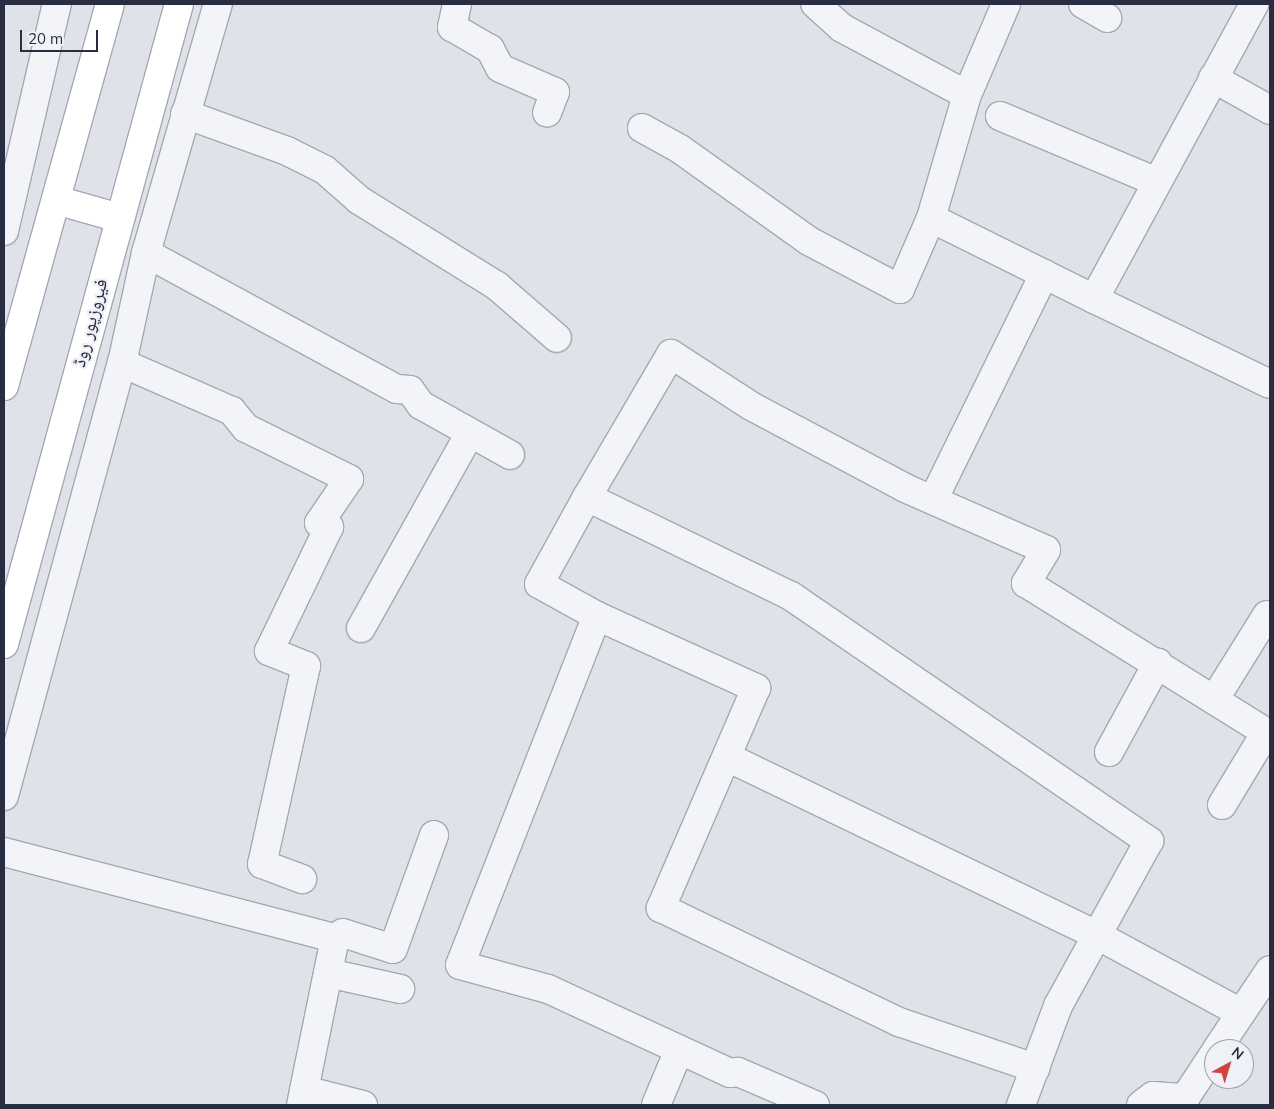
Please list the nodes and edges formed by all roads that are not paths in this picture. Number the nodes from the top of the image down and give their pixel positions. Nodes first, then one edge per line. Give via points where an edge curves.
1 (57, 4) edge
2 (110, 4) edge
3 (179, 4) edge
4 (218, 4) edge
5 (457, 4) edge
6 (815, 4) edge
7 (1006, 4) edge
8 (1083, 4) edge
9 (1254, 4) edge
10 (1107, 18) dead end
11 (1213, 78) junction
12 (967, 95) junction
13 (1270, 110) edge
14 (547, 113) dead end
15 (185, 114) junction
16 (1000, 116) dead end
17 (642, 128) dead end
18 (1157, 182) junction
19 (56, 200) junction
20 (119, 218) junction
21 (931, 218) junction
22 (4, 229) edge
23 (146, 253) junction
24 (1044, 274) junction
25 (1094, 299) junction
26 (557, 338) dead end
27 (122, 363) junction
28 (1270, 384) edge
29 (4, 386) edge
30 (470, 433) junction
31 (510, 456) dead end
32 (587, 497) junction
33 (932, 500) junction
34 (1267, 615) dead end
35 (597, 616) junction
36 (361, 628) dead end
37 (4, 644) edge
38 (1158, 662) junction
39 (1214, 700) junction
40 (1268, 733) edge
41 (1109, 752) dead end
42 (729, 758) junction
43 (4, 796) edge
44 (1222, 805) dead end
45 (434, 835) dead end
46 (4, 852) edge
47 (302, 879) dead end
48 (1097, 936) junction
49 (335, 938) junction
50 (1270, 970) edge
51 (328, 973) junction
52 (400, 989) dead end
53 (1241, 1013) junction
54 (1224, 1039) edge
55 (679, 1050) junction
56 (1035, 1068) junction
57 (1204, 1069) edge
58 (302, 1098) edge
59 (363, 1105) edge
60 (656, 1105) edge
61 (815, 1105) edge
62 (1021, 1105) edge
63 (1141, 1105) edge

1 - 22 street
2 - 19 highway
3 - 20 highway, فیروزپور روڈ
4 - 15 street
5 - 14 street via 452,27 490,49 500,68 555,92
6 - 12 street via 842,28
7 - 12 street
8 - 10 street
9 - 11 street
11 - 13 street
11 - 18 street
12 - 21 street
15 - 23 street
15 - 26 street via 287,151 325,170 359,200 497,286
16 - 18 street
17 - 21 street via 680,149 809,241 900,289
18 - 25 street
19 - 20 highway
19 - 29 highway
20 - 37 highway, فیروزپور روڈ
21 - 24 street
23 - 27 street
23 - 30 street via 397,389 410,390 421,405
24 - 25 street
24 - 33 street
25 - 28 street
27 - 43 street
27 - 47 street via 232,411 246,428 349,479 319,523 329,527 269,651 306,666 262,864
30 - 31 street
30 - 36 street
32 - 33 street via 671,354 751,406
32 - 35 street via 540,584
32 - 48 street via 791,596 1149,841
33 - 38 street via 1046,550 1026,583
34 - 39 street
35 - 42 street via 633,629 756,688
35 - 55 street via 460,965 548,989
38 - 39 street
38 - 41 street
39 - 40 street
40 - 44 street
42 - 48 street
42 - 56 street via 661,908 899,1022
45 - 49 street via 393,949 343,933
46 - 49 street
48 - 53 street
48 - 56 street via 1058,1006
49 - 51 street
50 - 53 street
51 - 52 street
51 - 58 street
53 - 54 street
55 - 60 street
55 - 61 street
56 - 62 street
57 - 63 street via 1185,1098 1153,1096
58 - 59 street

